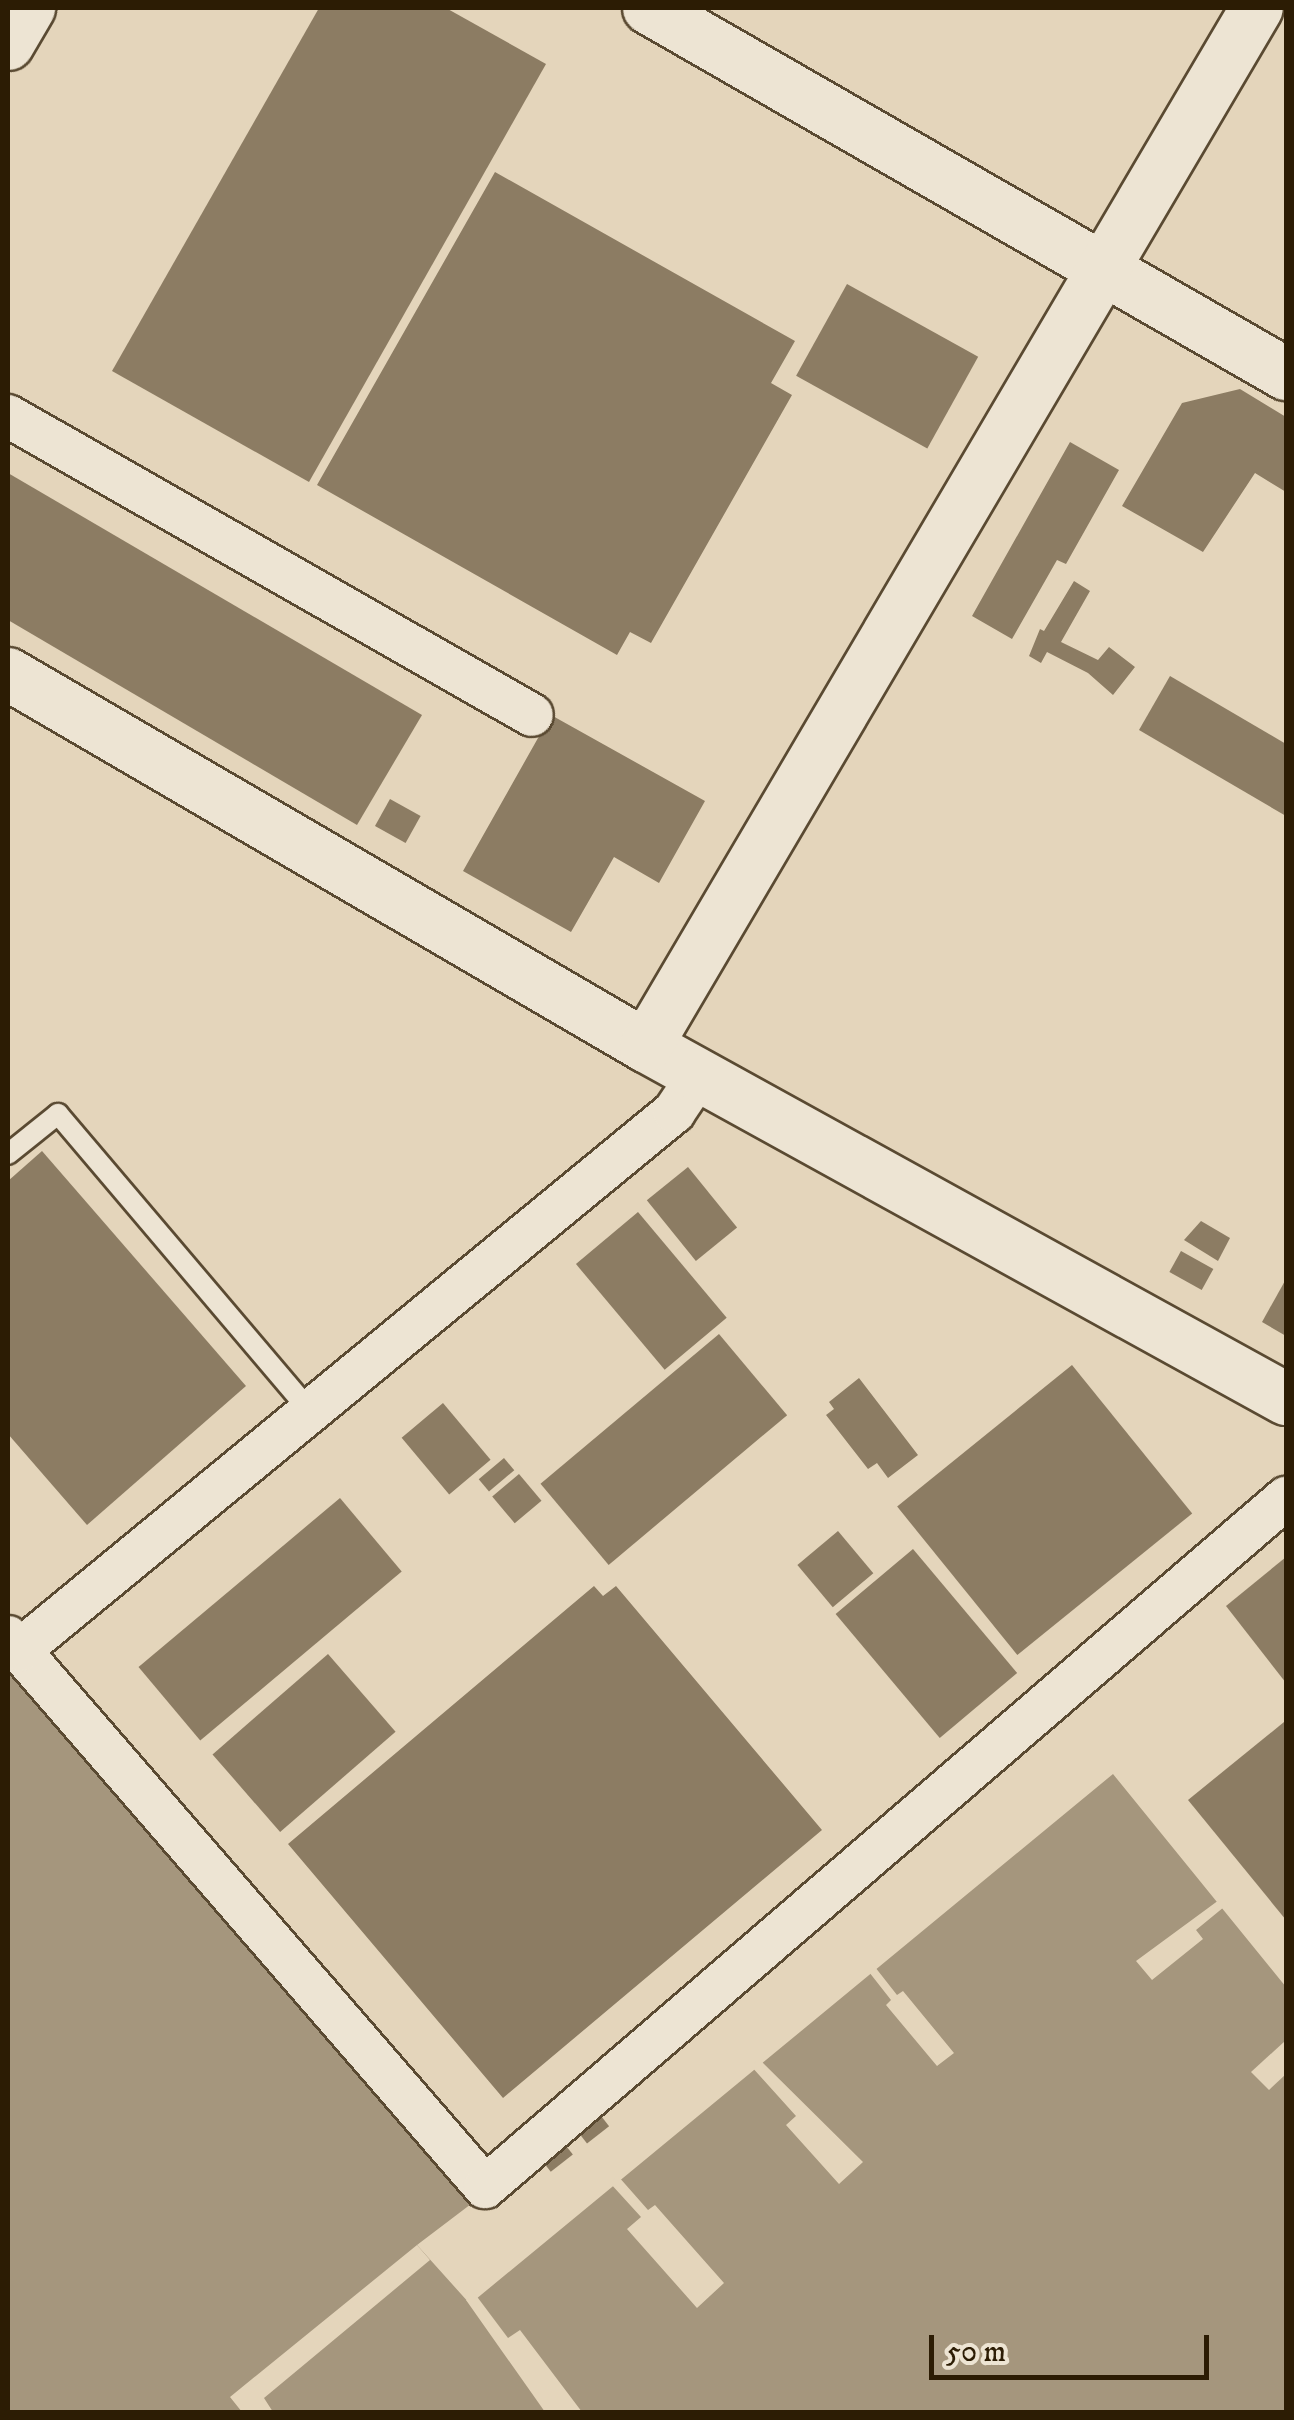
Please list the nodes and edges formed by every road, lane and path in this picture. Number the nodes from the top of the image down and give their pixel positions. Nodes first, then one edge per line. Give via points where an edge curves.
1 (29, 8) edge
2 (649, 8) edge
3 (1257, 8) edge
4 (8, 44) edge
5 (1104, 271) junction
6 (1286, 374) edge
7 (8, 416) edge
8 (8, 674) edge
9 (532, 715) dead end
10 (646, 1046) junction
11 (699, 1075) junction
12 (8, 1154) edge
13 (1286, 1399) edge
14 (312, 1413) junction
15 (1286, 1498) edge
16 (14, 1644) edge

1 - 4 street
2 - 5 street
3 - 5 street
5 - 6 street
5 - 10 street
7 - 9 street
8 - 10 street
10 - 11 street
11 - 13 street
11 - 14 street via 674,1112
12 - 14 lane via 58,1114
14 - 16 street
15 - 16 street via 485,2187

